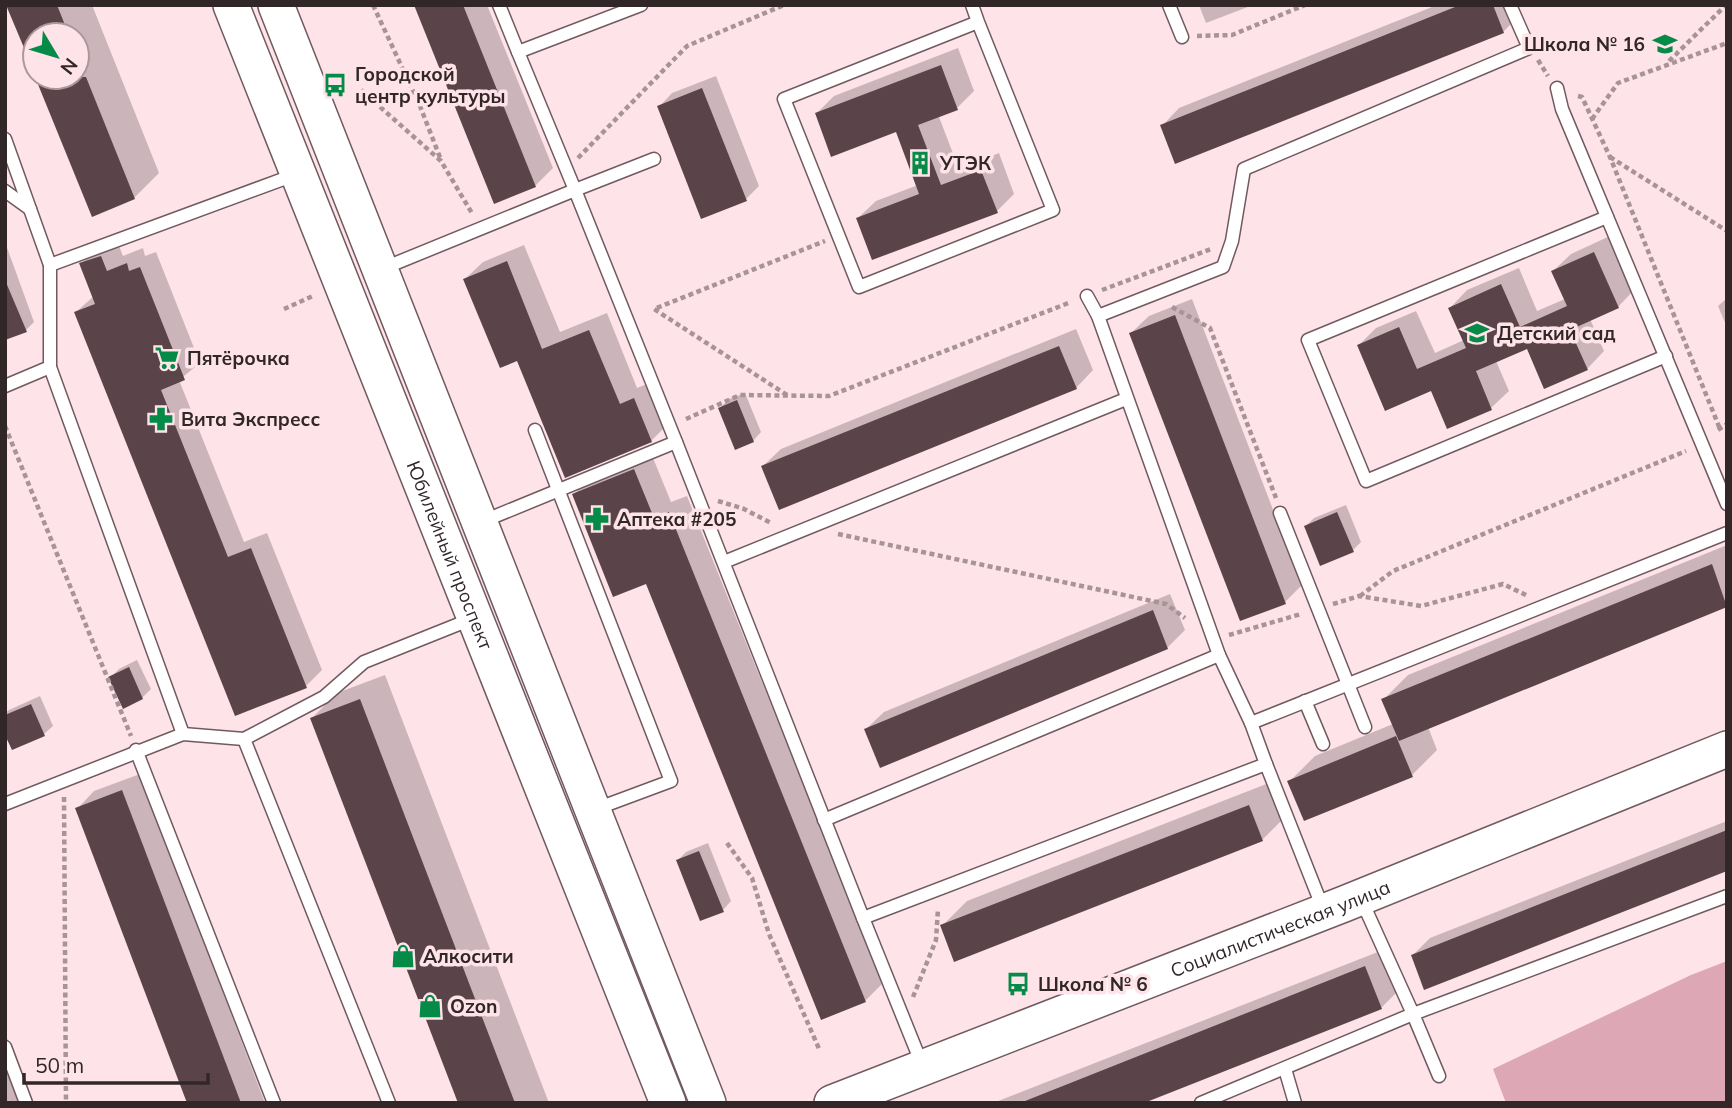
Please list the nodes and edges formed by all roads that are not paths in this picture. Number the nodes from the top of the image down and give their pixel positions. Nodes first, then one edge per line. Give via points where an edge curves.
1 (231, 5) edge
2 (276, 5) edge
3 (499, 5) edge
4 (641, 5) edge
5 (972, 5) edge
6 (1170, 5) edge
7 (1510, 5) edge
8 (978, 22) junction
9 (1182, 37) road end
10 (518, 52) junction
11 (1556, 88) dead end
12 (5, 139) edge
13 (654, 159) dead end
14 (298, 174) junction
15 (575, 190) junction
16 (5, 191) edge
17 (30, 209) junction
18 (1607, 217) junction
19 (50, 265) junction
20 (380, 270) junction
21 (1087, 296) road end
22 (1098, 316) junction
23 (1666, 356) junction
24 (50, 367) junction
25 (5, 386) edge
26 (1126, 399) junction
27 (535, 430) dead end
28 (676, 442) junction
29 (559, 492) junction
30 (1727, 504) edge
31 (1280, 513) road end
32 (1727, 533) edge
33 (472, 547) junction
34 (724, 562) junction
35 (474, 617) junction
36 (1219, 655) junction
37 (1348, 684) junction
38 (1305, 701) junction
39 (1251, 723) junction
40 (1365, 727) dead end
41 (183, 734) junction
42 (244, 738) junction
43 (1323, 744) dead end
44 (136, 750) junction
45 (1727, 750) edge
46 (1266, 764) junction
47 (5, 804) edge
48 (593, 810) junction
49 (824, 820) junction
50 (1727, 896) edge
51 (1360, 897) junction
52 (1324, 911) junction
53 (863, 918) junction
54 (1413, 1014) junction
55 (5, 1047) edge
56 (924, 1068) junction
57 (1285, 1069) junction
58 (1439, 1076) dead end
59 (877, 1095) edge
60 (26, 1103) edge
61 (274, 1103) edge
62 (389, 1103) edge
63 (668, 1103) edge
64 (708, 1103) edge
65 (832, 1103) edge
66 (1201, 1103) edge
67 (1295, 1103) edge

1 - 14 main road, Юбилейный проспект
2 - 20 main road, Юбилейный проспект
3 - 10 lane
4 - 10 lane
5 - 8 lane
6 - 9 lane
7 - 22 lane via 1529,48 1244,169 1223,267
8 - 8 lane via 1053,210 859,287 784,99
10 - 15 lane
11 - 18 lane
12 - 17 lane
13 - 15 lane
14 - 19 lane
14 - 33 main road, Юбилейный проспект
15 - 20 lane
15 - 28 lane
16 - 17 lane
17 - 19 lane
18 - 23 lane
18 - 23 lane via 1308,340 1366,481
19 - 24 lane
20 - 33 main road, Юбилейный проспект
21 - 22 lane
22 - 26 lane
23 - 30 lane
24 - 25 lane
24 - 41 lane
26 - 34 lane
26 - 36 lane
27 - 29 lane
28 - 29 lane
28 - 34 lane
29 - 33 lane
29 - 48 lane via 671,781
31 - 37 lane
32 - 37 lane
33 - 35 main road, Юбилейный проспект
33 - 48 main road, Юбилейный проспект
34 - 49 lane
35 - 42 lane via 364,662 324,697
35 - 63 main road, Юбилейный проспект
36 - 39 lane
36 - 49 lane
37 - 38 lane
37 - 40 lane
38 - 39 lane
38 - 43 lane
39 - 46 lane
41 - 42 lane
41 - 44 lane
42 - 62 lane
44 - 47 lane
44 - 61 lane
45 - 51 main road, Социалистическая улица
46 - 52 lane
46 - 53 lane
48 - 64 main road, Юбилейный проспект
49 - 53 lane
50 - 54 lane
51 - 52 main road, Социалистическая улица
51 - 54 lane
52 - 56 main road, Социалистическая улица
53 - 56 lane
54 - 57 lane
54 - 58 lane
55 - 60 lane
56 - 59 main road, Социалистическая улица
57 - 66 lane
57 - 67 lane
59 - 65 main road, Социалистическая улица

